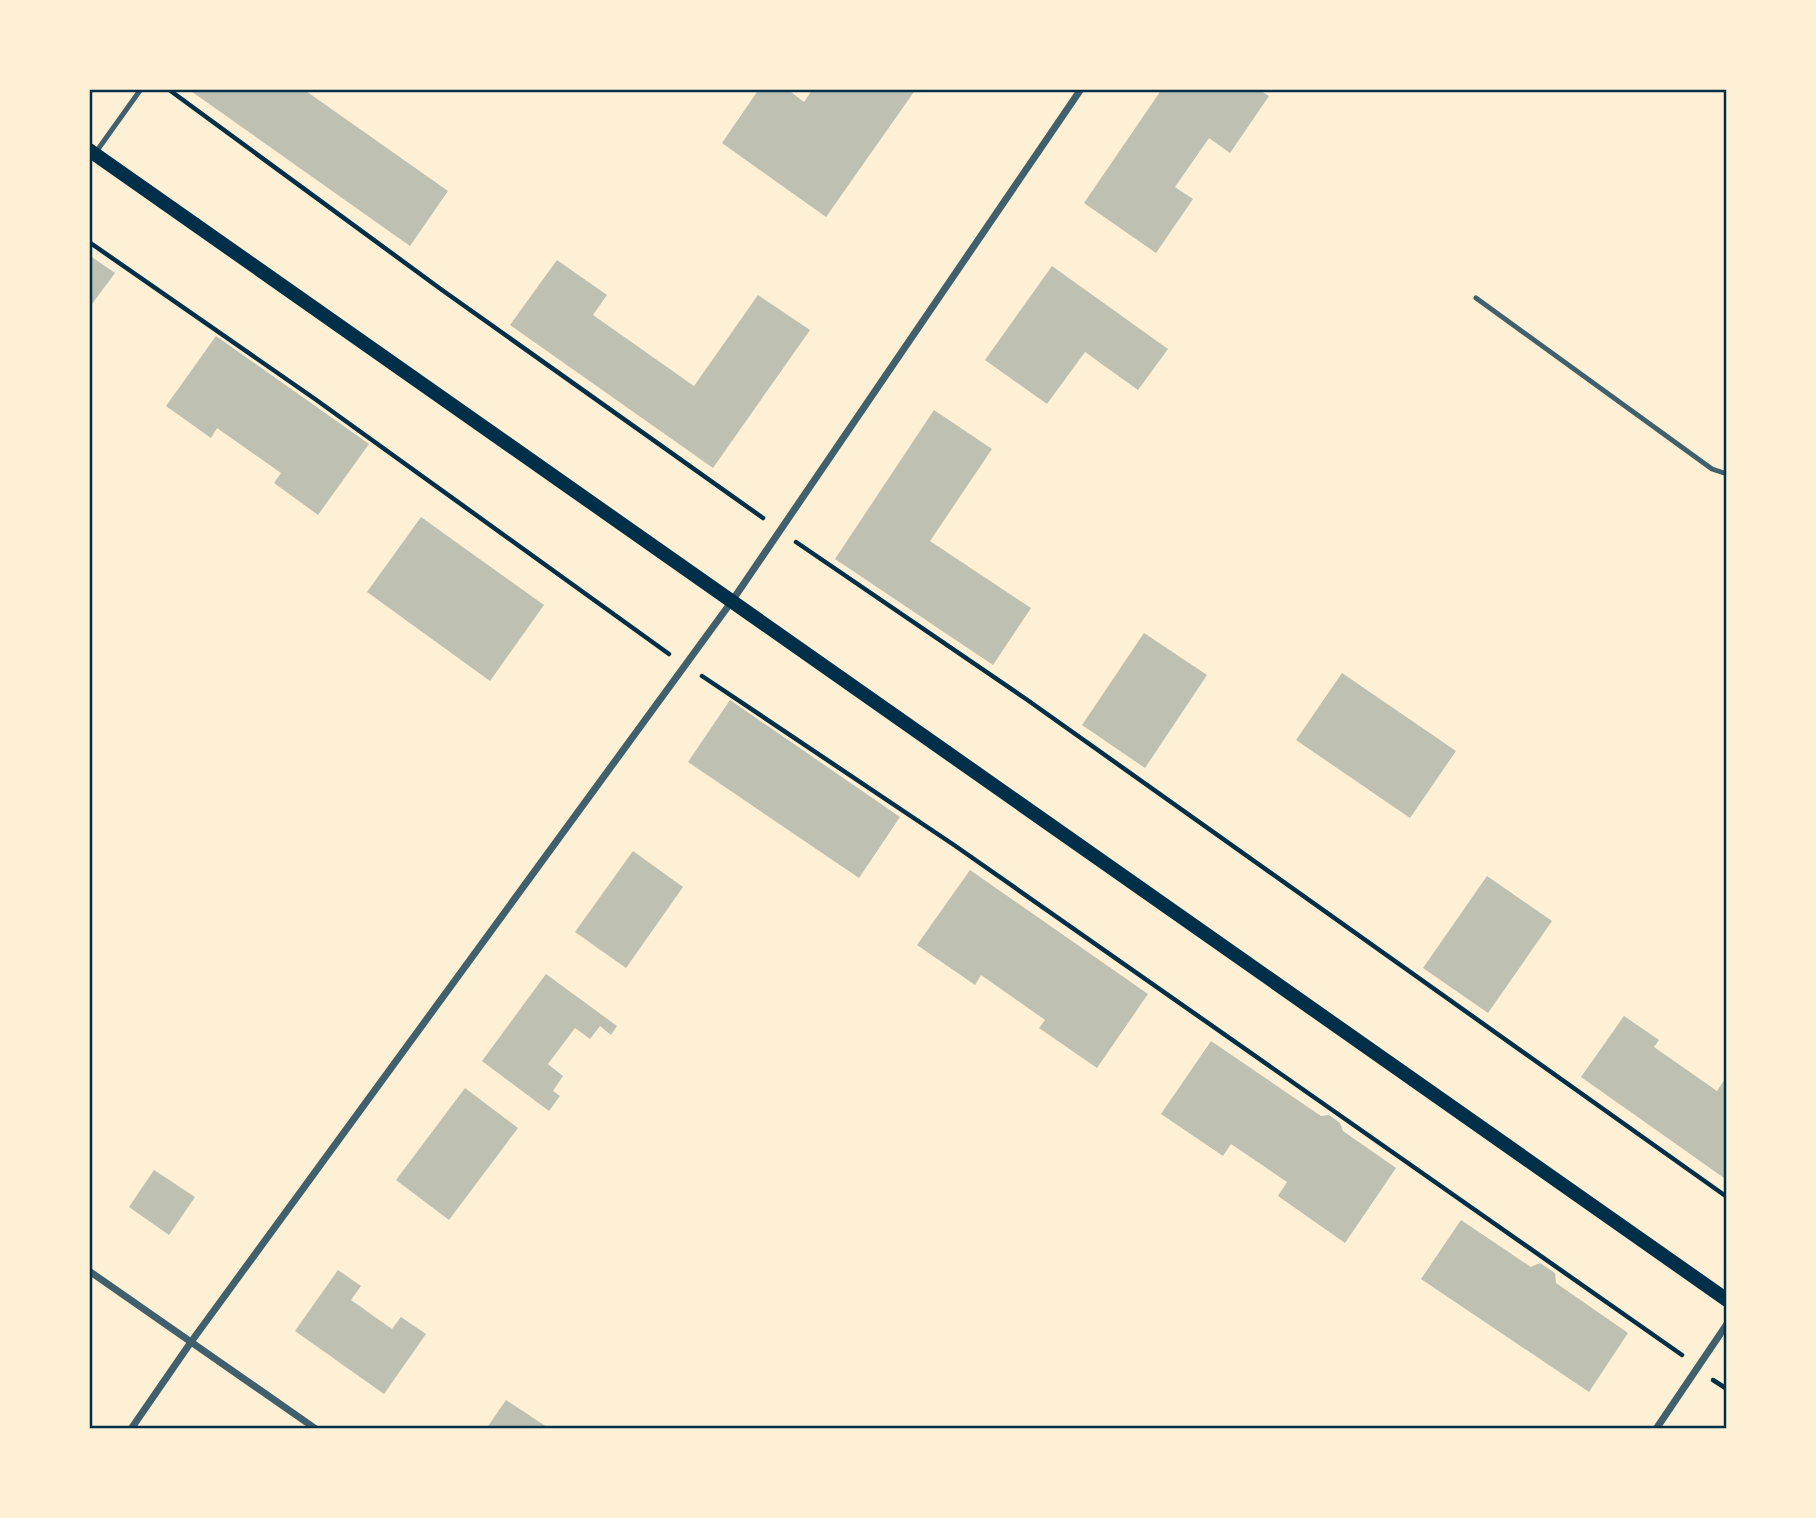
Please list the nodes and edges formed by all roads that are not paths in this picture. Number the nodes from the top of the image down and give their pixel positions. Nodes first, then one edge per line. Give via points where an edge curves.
1 (141, 89) edge
2 (1081, 89) edge
3 (92, 152) edge
4 (1475, 298) dead end
5 (1727, 474) edge
6 (732, 601) junction
7 (89, 1271) edge
8 (1727, 1300) edge
9 (1727, 1324) edge
10 (191, 1342) junction
11 (131, 1429) edge
12 (316, 1429) edge
13 (1656, 1429) edge

1 - 3 lane
2 - 6 street
3 - 6 main road
4 - 5 lane via 1712,469
6 - 8 main road
6 - 10 street
7 - 10 street
9 - 13 street
10 - 11 street
10 - 12 street

